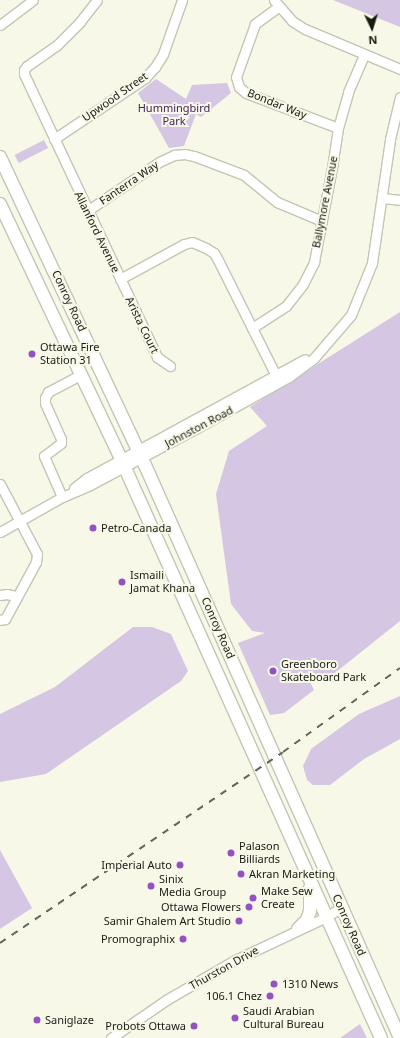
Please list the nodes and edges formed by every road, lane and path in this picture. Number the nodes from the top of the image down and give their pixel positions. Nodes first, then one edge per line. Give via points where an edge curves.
1 (33, 0) edge
2 (97, 0) edge
3 (182, 0) edge
4 (276, 3) edge
5 (0, 25) edge
6 (364, 55) junction
7 (400, 70) edge
8 (400, 98) edge
9 (338, 128) junction
10 (54, 140) junction
11 (0, 157) edge
12 (382, 198) junction
13 (400, 200) edge
14 (0, 204) edge
15 (87, 211) junction
16 (322, 221) junction
17 (120, 279) junction
18 (252, 328) junction
19 (85, 336) junction
20 (68, 344) junction
21 (170, 366) dead end
22 (82, 374) junction
23 (278, 379) junction
24 (140, 454) junction
25 (123, 463) junction
26 (0, 484) edge
27 (62, 497) junction
28 (18, 522) junction
29 (0, 532) edge
30 (0, 595) edge
31 (16, 596) junction
32 (0, 620) edge
33 (309, 877) junction
34 (342, 907) junction
35 (326, 917) junction
36 (298, 929) junction
37 (111, 1038) edge
38 (381, 1038) edge
39 (400, 1038) edge

1 - 5 street
2 - 10 street, Allanford Avenue via 65,37 24,70 26,80
3 - 10 street, Upwood Street via 156,67 145,78
4 - 6 street via 292,21 305,29
4 - 9 street, Bondar Way via 255,24 236,77 239,87 246,93
6 - 7 street
6 - 9 street, Ballymore Avenue via 348,92
8 - 12 street, Johnston Road via 390,139
9 - 16 street, Ballymore Avenue
10 - 15 street, Allanford Avenue
11 - 19 main road, Conroy Road
12 - 13 street
12 - 23 street, Johnston Road via 372,263 350,315 328,344
14 - 20 main road, Conroy Road
15 - 16 street, Fanterra Way via 159,162 174,155 185,154 244,175 277,202
15 - 17 street, Allanford Avenue
16 - 18 street, Ballymore Avenue via 314,262 303,284 286,306
17 - 18 street, Allanford Avenue via 184,244 199,243 214,253
17 - 21 street, Arista Court via 157,357
18 - 23 street, Allanford Avenue
19 - 20 main road
19 - 24 main road, Conroy Road
20 - 22 main road, Conroy Road
22 - 25 main road, Conroy Road
22 - 27 street via 48,392 45,398 61,444 44,456
23 - 24 street, Johnston Road
24 - 25 street, Johnston Road
24 - 34 main road, Conroy Road
25 - 27 street, Johnston Road via 87,478
25 - 33 main road, Conroy Road
26 - 28 street
27 - 28 street, Johnston Road
28 - 29 street, Johnston Road
28 - 31 street via 37,554 36,562
30 - 31 street
31 - 32 street via 5,619
33 - 35 main road, Conroy Road
33 - 36 main road via 311,907 306,920
34 - 35 street, Thurston Drive
34 - 39 main road, Conroy Road
35 - 36 street, Thurston Drive
35 - 38 main road, Conroy Road
36 - 37 street, Thurston Drive via 235,960 166,1000

